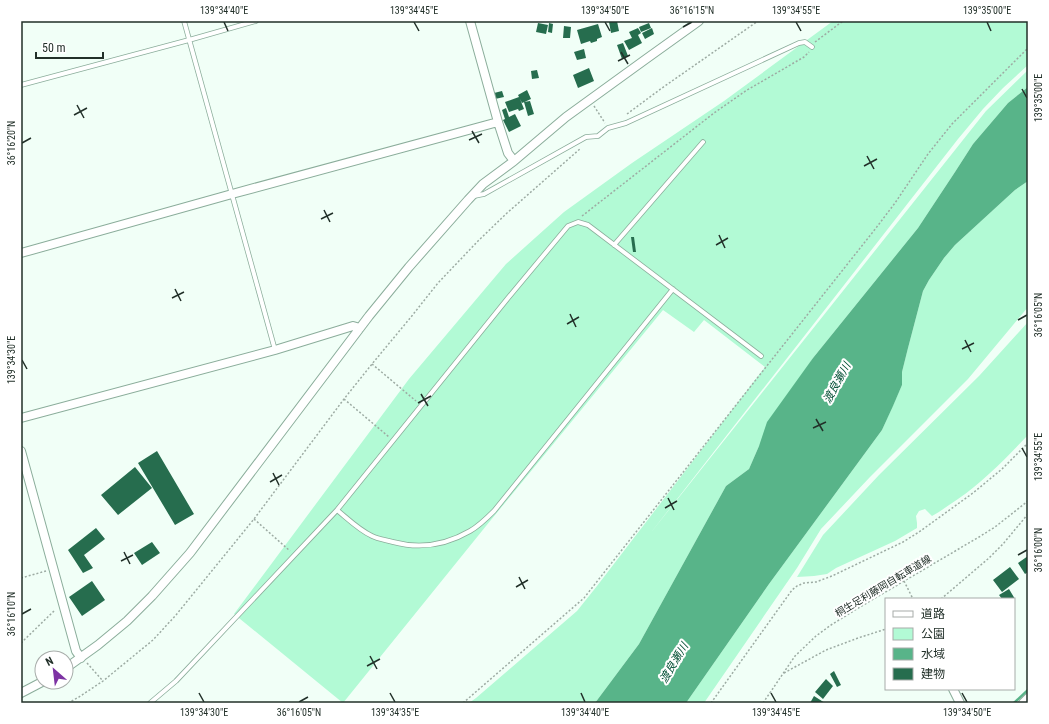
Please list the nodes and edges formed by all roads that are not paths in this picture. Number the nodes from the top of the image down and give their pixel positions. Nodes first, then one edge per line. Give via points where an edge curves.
1 (184, 21) edge
2 (256, 21) edge
3 (470, 21) edge
4 (699, 21) edge
5 (189, 40) junction
6 (812, 47) road end
7 (21, 85) edge
8 (498, 122) junction
9 (703, 142) dead end
10 (514, 161) junction
11 (232, 194) junction
12 (471, 196) junction
13 (614, 245) junction
14 (21, 254) edge
15 (673, 289) junction
16 (360, 328) junction
17 (275, 350) junction
18 (761, 356) dead end
19 (21, 418) edge
20 (21, 451) edge
21 (337, 510) junction
22 (81, 658) junction
23 (74, 663) edge
24 (34, 686) edge
25 (954, 690) edge
26 (21, 693) edge
27 (1028, 698) edge
28 (150, 703) edge
29 (960, 703) edge
30 (1023, 703) edge

1 - 5 lane
2 - 5 lane
3 - 8 street
4 - 10 street via 566,117
5 - 7 lane
5 - 11 lane
6 - 12 lane via 805,42 799,43 626,124 608,128 598,136 586,137 484,194
8 - 10 street via 508,153
8 - 11 street
9 - 13 lane
10 - 12 street
11 - 14 street
11 - 17 lane
12 - 16 street
13 - 15 lane
13 - 21 lane via 588,225 578,222 565,229
15 - 18 lane
15 - 21 lane via 494,511 471,531 436,544 405,545 372,536
16 - 17 street via 353,326
16 - 22 street via 190,553 127,621
17 - 19 street
20 - 22 street via 76,651
21 - 28 lane via 176,682
22 - 23 street
24 - 26 street
25 - 29 street
27 - 30 street

